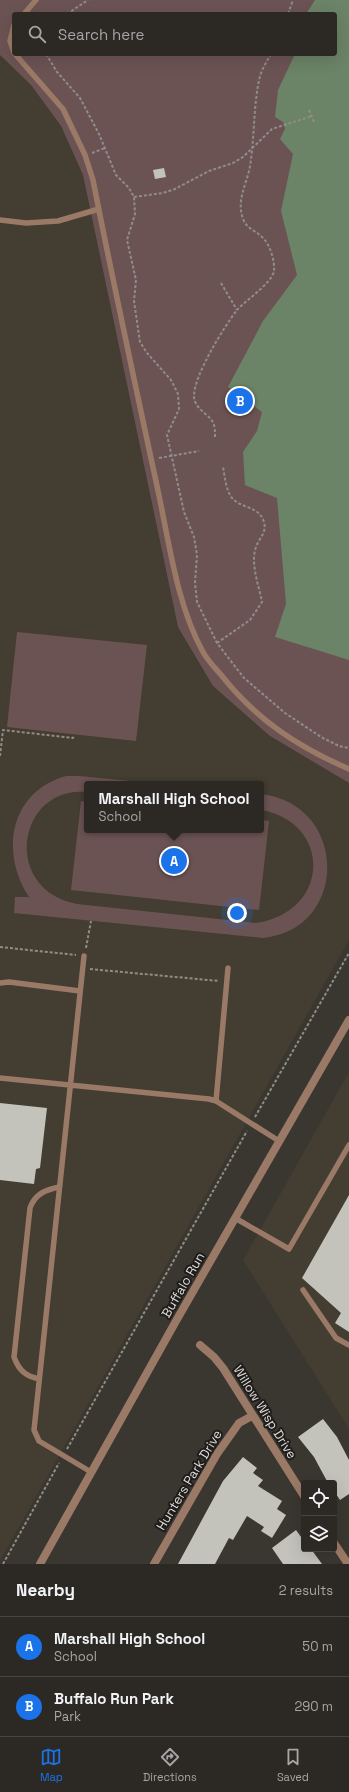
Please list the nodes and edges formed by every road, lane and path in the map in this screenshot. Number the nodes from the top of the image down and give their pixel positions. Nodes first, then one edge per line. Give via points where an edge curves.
1 (36, 0) edge
2 (88, 0) edge
3 (293, 0) edge
4 (26, 12) edge
5 (70, 12) edge
6 (289, 12) edge
7 (12, 33) edge
8 (12, 48) edge
9 (16, 56) edge
10 (47, 56) edge
11 (269, 56) edge
12 (309, 110) dead end
13 (312, 116) junction
14 (314, 122) dead end
15 (105, 148) junction
16 (250, 149) junction
17 (85, 155) junction
18 (134, 196) junction
19 (99, 209) junction
20 (0, 220) edge
21 (221, 283) dead end
22 (237, 310) junction
23 (215, 437) dead end
24 (199, 451) dead end
25 (171, 456) junction
26 (151, 460) junction
27 (223, 467) dead end
28 (217, 643) junction
29 (74, 735) dead end
30 (349, 748) edge
31 (0, 756) edge
32 (349, 769) edge
33 (91, 921) dead end
34 (0, 947) edge
35 (349, 953) edge
36 (84, 956) junction
37 (228, 968) dead end
38 (83, 969) junction
39 (227, 982) junction
40 (0, 983) edge
41 (80, 991) junction
42 (349, 1020) edge
43 (0, 1078) edge
44 (70, 1085) junction
45 (216, 1101) junction
46 (252, 1124) junction
47 (279, 1142) junction
48 (349, 1145) edge
49 (59, 1187) junction
50 (235, 1218) junction
51 (303, 1290) dead end
52 (200, 1345) dead end
53 (349, 1345) edge
54 (39, 1379) junction
55 (252, 1416) junction
56 (63, 1456) junction
57 (91, 1472) junction
58 (301, 1491) edge
59 (337, 1548) edge
60 (3, 1564) edge
61 (40, 1564) edge
62 (154, 1564) edge
63 (348, 1564) edge

1 - 4 lane
2 - 5 path
3 - 6 path
7 - 8 lane
9 - 17 lane via 63,109
10 - 15 path via 57,72 80,98
11 - 16 path via 261,75
12 - 13 path
13 - 14 path
13 - 16 path via 272,129
15 - 17 path
15 - 18 path via 116,176
16 - 18 path via 243,158 208,171 175,189
16 - 22 path via 250,166 240,208 246,226 263,237 268,246 274,271 269,280
17 - 19 lane
18 - 25 path via 135,214 127,240 136,280 134,301 140,342 171,380 178,394 179,409 167,435
19 - 20 lane via 58,221 26,223
19 - 26 lane
21 - 22 path
22 - 23 path via 223,330 195,390 194,398 199,408 214,424
24 - 25 path
25 - 26 path
25 - 28 path via 184,512 194,537 197,555 197,602
26 - 32 lane via 172,560 190,625 204,654 232,691 254,712 318,756
27 - 28 path via 233,499 260,514 265,532 255,548 254,560 262,602 250,620
28 - 30 path via 244,678 285,713 321,737
29 - 31 path via 74,738 3,730
33 - 36 path
34 - 36 path
35 - 46 path
36 - 38 lane
37 - 39 lane
38 - 39 path
38 - 41 lane
39 - 45 lane
40 - 41 lane
41 - 44 lane
42 - 47 street, Buffalo Run
43 - 44 lane
44 - 45 lane
44 - 49 lane
45 - 46 lane
46 - 47 lane
46 - 56 path
47 - 50 street, Buffalo Run
48 - 50 lane via 289,1249
49 - 54 lane
49 - 54 lane via 44,1190 32,1201 30,1208 14,1358 22,1372
50 - 57 street, Buffalo Run
51 - 53 lane via 336,1338
52 - 55 street, Willow Wisp Drive via 223,1368
54 - 56 lane via 35,1436
55 - 58 street, Willow Wisp Drive
55 - 62 street, Hunters Park Drive via 239,1423 217,1454
56 - 57 lane
56 - 60 path
57 - 61 street, Buffalo Run
59 - 63 street

